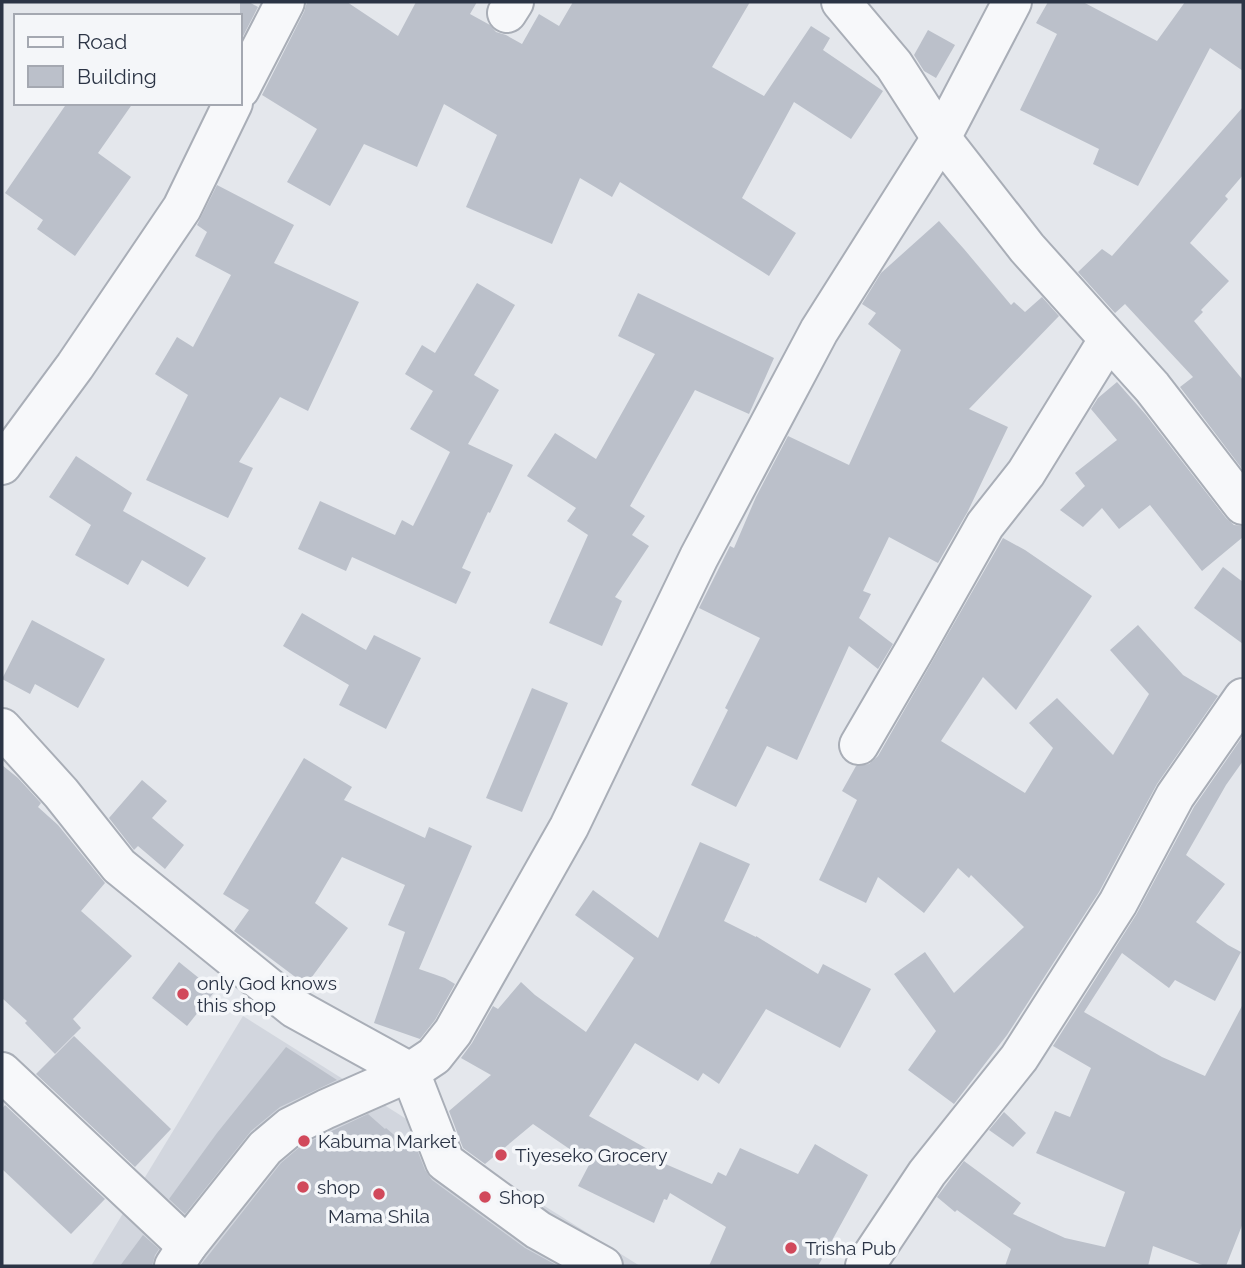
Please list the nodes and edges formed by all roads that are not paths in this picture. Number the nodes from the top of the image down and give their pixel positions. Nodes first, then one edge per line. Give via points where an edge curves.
1 (285, 2) edge
2 (841, 2) edge
3 (1013, 2) edge
4 (242, 85) edge
5 (232, 105) edge
6 (941, 138) junction
7 (1108, 340) junction
8 (2, 465) edge
9 (1243, 505) edge
10 (1243, 698) edge
11 (2, 728) edge
12 (859, 746) dead end
13 (2, 1072) edge
14 (410, 1072) junction
15 (180, 1256) edge
16 (603, 1266) edge
17 (865, 1266) edge

1 - 4 street
2 - 6 street via 894,65
3 - 6 street
5 - 8 street via 182,208
6 - 7 street via 1027,248
6 - 14 street via 819,331 699,557 569,827 460,1020 434,1056
7 - 9 street via 1152,387
7 - 12 street via 1026,473 985,525
10 - 17 street via 1175,796 1118,903 1019,1058 927,1173
11 - 14 street via 119,866 294,1008
13 - 15 street
14 - 15 street via 283,1132 265,1148
14 - 16 street via 444,1162 538,1230

